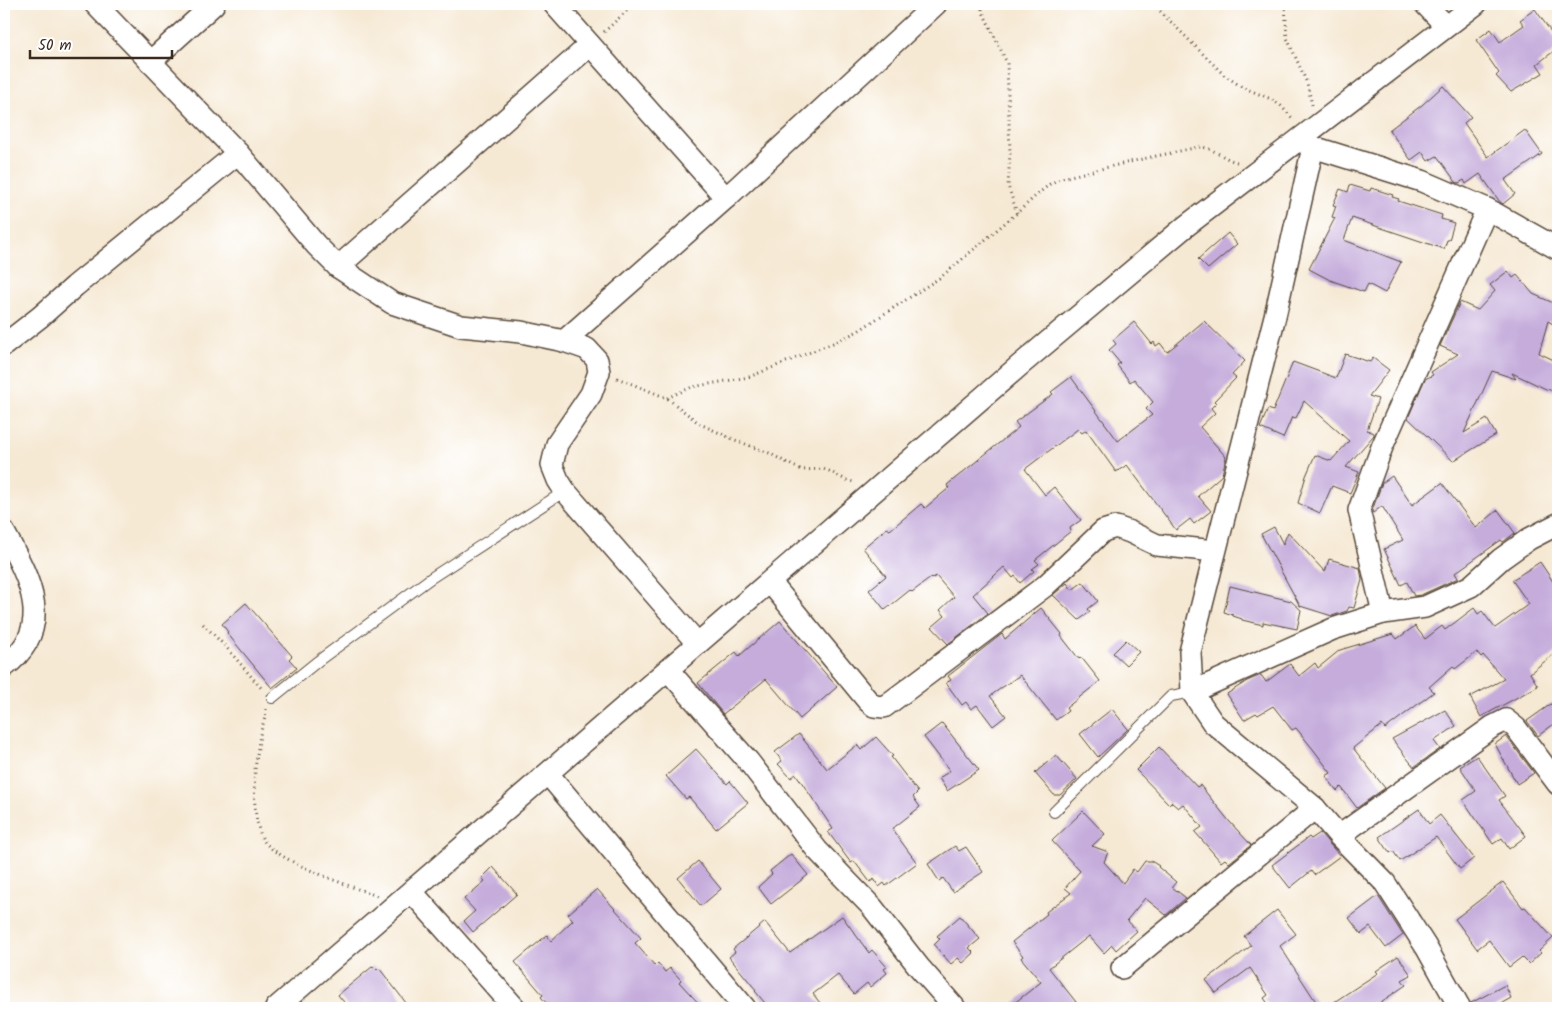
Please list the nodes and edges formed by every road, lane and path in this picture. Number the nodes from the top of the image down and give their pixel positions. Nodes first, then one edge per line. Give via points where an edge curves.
1 (95, 4) edge
2 (214, 4) edge
3 (554, 4) edge
4 (634, 4) edge
5 (936, 4) edge
6 (982, 4) edge
7 (1153, 4) edge
8 (1286, 4) edge
9 (1425, 4) edge
10 (1476, 4) edge
11 (1446, 26) junction
12 (590, 45) junction
13 (150, 62) junction
14 (1308, 137) junction
15 (238, 153) junction
16 (1262, 167) junction
17 (726, 198) junction
18 (1487, 209) junction
19 (1017, 213) junction
20 (1558, 248) edge
21 (338, 267) junction
22 (564, 342) junction
23 (4, 345) edge
24 (599, 372) junction
25 (667, 398) junction
26 (880, 487) junction
27 (565, 491) junction
28 (1558, 524) edge
29 (4, 532) edge
30 (1215, 551) junction
31 (770, 582) junction
32 (1383, 613) junction
33 (203, 624) dead end
34 (697, 643) junction
35 (4, 667) edge
36 (668, 670) junction
37 (1192, 692) junction
38 (272, 698) junction
39 (548, 774) junction
40 (1558, 784) edge
41 (1315, 808) junction
42 (1054, 812) dead end
43 (1339, 836) junction
44 (405, 898) junction
45 (1122, 968) dead end
46 (287, 1005) edge
47 (515, 1008) edge
48 (746, 1008) edge
49 (955, 1008) edge
50 (1460, 1008) edge

1 - 13 street
2 - 13 street
3 - 12 street
4 - 12 path
5 - 17 street
6 - 19 path via 1007,63 1008,186
7 - 14 path via 1224,75 1281,106
8 - 14 path via 1288,38 1306,84
9 - 11 street
10 - 11 street
11 - 14 street
12 - 17 street
12 - 21 street
13 - 15 street
14 - 16 street
14 - 18 street
14 - 30 street via 1275,316
15 - 21 street
15 - 23 street
16 - 19 path via 1233,161 1206,147 1190,149 1062,178
16 - 26 street via 1171,238
17 - 22 street
18 - 20 street
18 - 32 street via 1382,447 1359,510
19 - 25 path via 941,277 858,331 749,377 692,387
21 - 22 street via 392,303 452,324 521,332
22 - 24 street via 587,349 597,360
24 - 25 path
24 - 27 street via 591,394 557,444 552,465
25 - 26 path via 700,424 802,470 829,470 846,480
26 - 31 street
27 - 34 street
27 - 38 lane via 432,578
28 - 32 street via 1529,539 1471,586 1425,608
29 - 35 street via 34,598 34,617 31,634 23,649
30 - 31 street via 1157,545 1116,528 1103,532 1045,586 884,707 874,706 868,700
30 - 37 street via 1190,652
31 - 34 street
32 - 37 street via 1333,629
33 - 38 path
34 - 36 street
36 - 39 street
36 - 49 street
37 - 41 street via 1213,723
37 - 42 lane via 1171,696
38 - 44 path via 266,706 255,772 256,816 264,841 289,860 329,877
39 - 44 street
39 - 48 street
40 - 43 street via 1516,728 1506,720
41 - 43 street
41 - 45 street
43 - 50 street via 1385,883
44 - 46 street
44 - 47 street

